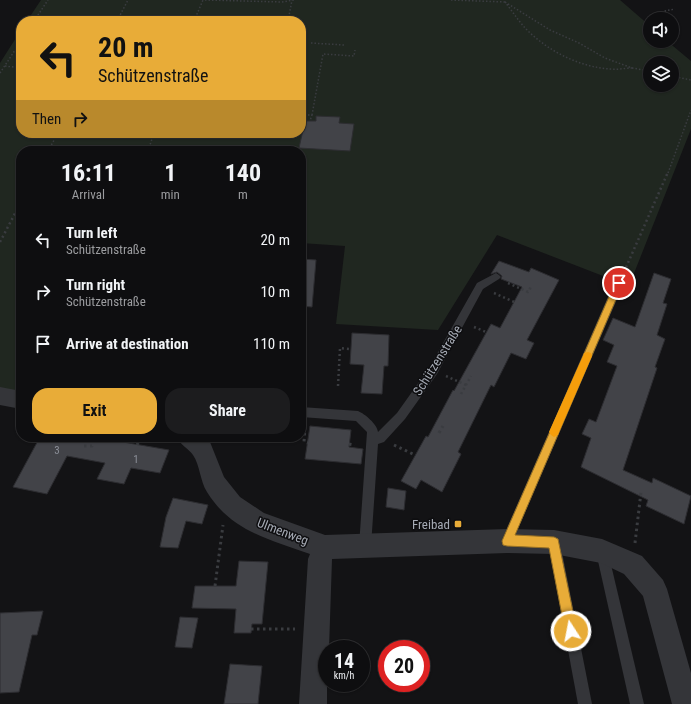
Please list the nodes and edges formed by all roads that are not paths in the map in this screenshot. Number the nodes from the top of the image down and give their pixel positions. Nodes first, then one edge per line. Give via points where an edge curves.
1 (496, 278) road end
2 (619, 283) road end
3 (0, 396) edge
4 (16, 399) edge
5 (306, 412) edge
6 (376, 440) junction
7 (194, 442) edge
8 (507, 541) junction
9 (554, 542) junction
10 (365, 546) junction
11 (325, 547) junction
12 (602, 550) junction
13 (314, 704) edge
14 (585, 704) edge
15 (637, 704) edge
16 (686, 704) edge

1 - 6 lane, Schützenstraße via 480,286 433,371 401,416
2 - 8 lane
3 - 4 street
5 - 6 lane via 358,416 373,430
6 - 10 lane
7 - 11 street, Ulmenweg via 202,449 215,484 232,505 257,522
8 - 9 street
8 - 10 street
9 - 12 street
9 - 14 lane
10 - 11 street
11 - 13 street via 320,559
12 - 15 lane
12 - 16 street via 633,565 654,589

